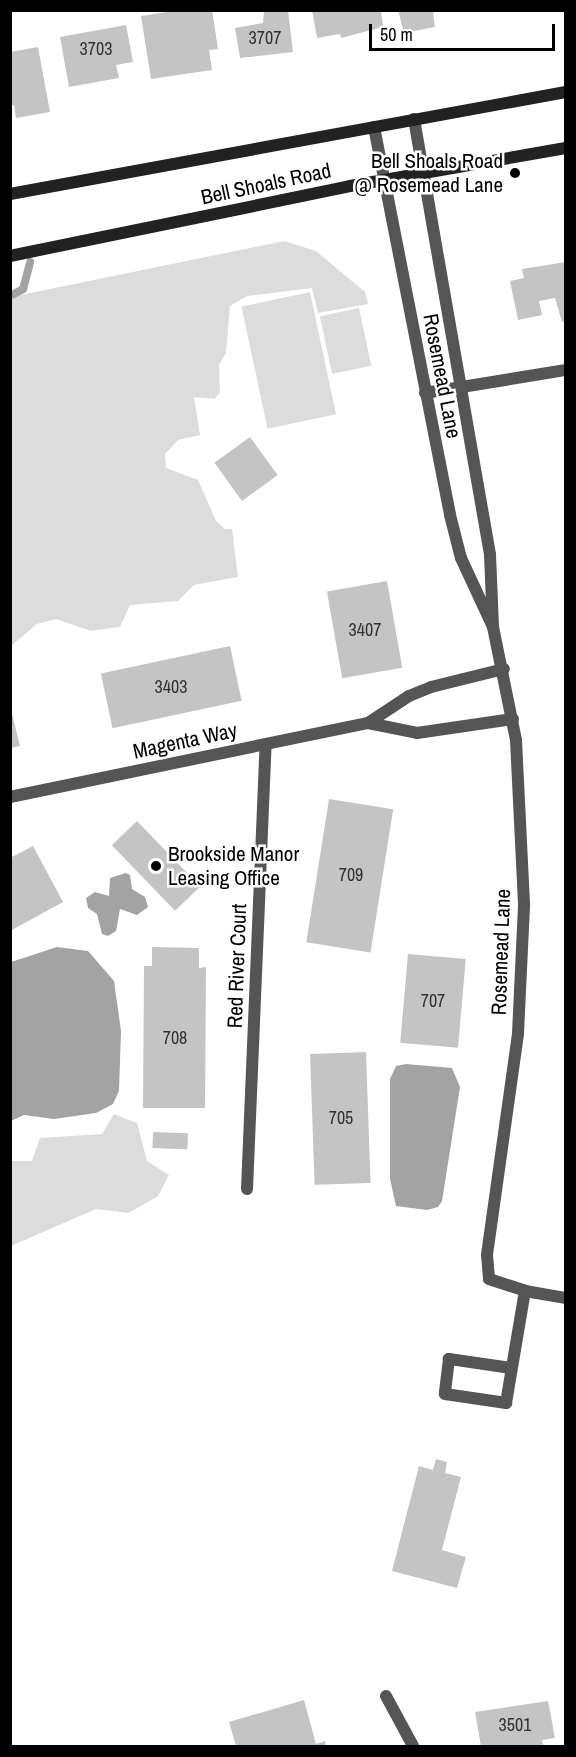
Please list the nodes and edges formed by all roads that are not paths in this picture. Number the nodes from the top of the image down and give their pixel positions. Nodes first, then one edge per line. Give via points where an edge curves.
1 (566, 92) edge
2 (414, 119) junction
3 (374, 127) junction
4 (566, 147) edge
5 (424, 173) junction
6 (386, 180) junction
7 (10, 194) edge
8 (10, 256) edge
9 (566, 370) edge
10 (462, 387) junction
11 (425, 393) junction
12 (493, 627) junction
13 (504, 669) junction
14 (513, 719) junction
15 (368, 723) junction
16 (266, 744) junction
17 (10, 797) edge
18 (247, 1189) dead end
19 (525, 1291) junction
20 (566, 1298) edge
21 (512, 1368) junction
22 (387, 1696) dead end
23 (413, 1746) edge

1 - 2 main road, Bell Shoals Road
2 - 3 main road, Bell Shoals Road
2 - 5 street, Rosemead Lane
3 - 6 street, Rosemead Lane
3 - 7 main road, Bell Shoals Road
4 - 5 main road, Bell Shoals Road
5 - 6 main road, Bell Shoals Road
5 - 10 street, Rosemead Lane
6 - 8 main road, Bell Shoals Road
6 - 11 street, Rosemead Lane
9 - 10 street
10 - 11 street
10 - 12 street, Rosemead Lane via 490,555
11 - 12 street, Rosemead Lane via 455,538 477,598
12 - 13 street, Rosemead Lane
13 - 14 street, Rosemead Lane
13 - 15 street, Magenta Way via 431,687 409,696
14 - 15 street, Magenta Way via 417,733
14 - 19 street, Rosemead Lane via 522,822 522,949 517,1046 487,1255 489,1279
15 - 16 street, Magenta Way
16 - 17 street, Magenta Way
16 - 18 street, Red River Court
19 - 20 street
19 - 21 street
21 - 21 street via 506,1403 445,1394 449,1359
22 - 23 street

